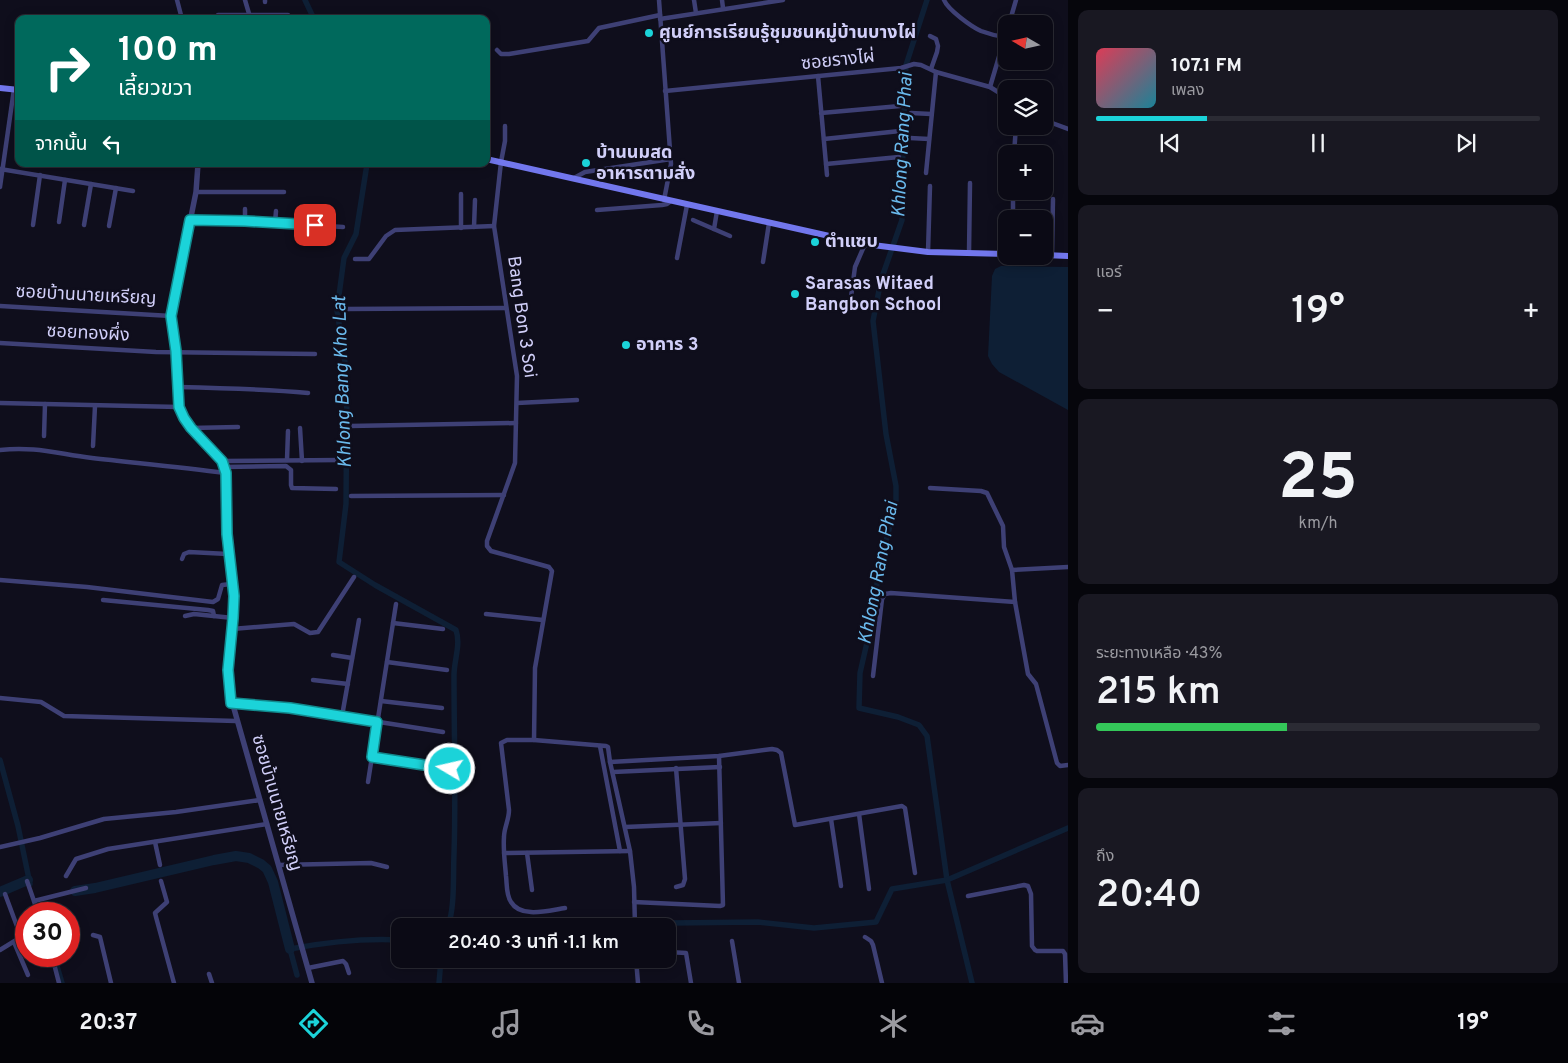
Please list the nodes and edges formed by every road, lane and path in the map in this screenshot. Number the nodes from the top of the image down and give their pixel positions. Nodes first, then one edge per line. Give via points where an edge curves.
1 (177, 0) edge
2 (245, 0) edge
3 (659, 0) edge
4 (694, 0) edge
5 (722, 0) edge
6 (776, 0) edge
7 (783, 0) edge
8 (944, 0) edge
9 (1016, 0) edge
10 (749, 2) edge
11 (723, 8) junction
12 (696, 13) junction
13 (181, 15) edge
14 (249, 15) edge
15 (1012, 15) edge
16 (660, 17) junction
17 (998, 34) edge
18 (930, 36) dead end
19 (497, 50) dead end
20 (998, 61) edge
21 (931, 69) junction
22 (936, 72) junction
23 (818, 76) junction
24 (990, 87) junction
25 (0, 88) edge
26 (15, 90) edge
27 (665, 92) junction
28 (998, 92) edge
29 (15, 100) edge
30 (900, 106) dead end
31 (821, 112) junction
32 (911, 112) dead end
33 (931, 114) junction
34 (1053, 123) edge
35 (505, 126) dead end
36 (1068, 129) edge
37 (900, 131) dead end
38 (910, 138) dead end
39 (824, 139) junction
40 (929, 140) junction
41 (671, 158) junction
42 (899, 158) dead end
43 (490, 160) edge
44 (501, 162) junction
45 (826, 164) junction
46 (198, 167) edge
47 (1, 169) edge
48 (926, 173) dead end
49 (40, 175) junction
50 (827, 175) dead end
51 (574, 178) junction
52 (65, 180) junction
53 (970, 183) dead end
54 (91, 184) junction
55 (930, 186) dead end
56 (0, 187) edge
57 (116, 188) junction
58 (133, 191) dead end
59 (196, 192) junction
60 (284, 192) dead end
61 (461, 194) dead end
62 (475, 200) dead end
63 (667, 200) junction
64 (687, 205) junction
65 (245, 209) dead end
66 (301, 209) dead end
67 (597, 210) dead end
68 (276, 211) dead end
69 (717, 211) junction
70 (190, 220) junction
71 (693, 220) dead end
72 (245, 221) junction
73 (59, 222) dead end
74 (275, 223) junction
75 (769, 223) junction
76 (300, 224) junction
77 (33, 225) dead end
78 (84, 225) dead end
79 (109, 226) dead end
80 (494, 226) junction
81 (343, 227) dead end
82 (474, 227) junction
83 (461, 228) junction
84 (714, 230) junction
85 (730, 236) dead end
86 (865, 244) junction
87 (928, 252) junction
88 (969, 253) junction
89 (998, 254) edge
90 (1053, 255) edge
91 (1068, 256) edge
92 (677, 258) dead end
93 (355, 259) dead end
94 (763, 262) dead end
95 (851, 297) dead end
96 (0, 306) edge
97 (506, 308) junction
98 (346, 309) dead end
99 (171, 316) junction
100 (0, 343) edge
101 (176, 351) junction
102 (315, 354) dead end
103 (178, 386) junction
104 (308, 393) dead end
105 (577, 400) dead end
106 (0, 403) edge
107 (517, 403) junction
108 (45, 404) junction
109 (95, 406) junction
110 (179, 407) junction
111 (516, 423) junction
112 (350, 426) dead end
113 (238, 427) dead end
114 (191, 428) junction
115 (300, 428) dead end
116 (288, 431) dead end
117 (44, 436) dead end
118 (93, 446) dead end
119 (0, 450) edge
120 (288, 460) junction
121 (341, 460) dead end
122 (302, 461) junction
123 (224, 467) junction
124 (930, 488) dead end
125 (336, 489) dead end
126 (504, 495) junction
127 (351, 496) dead end
128 (228, 554) junction
129 (182, 559) dead end
130 (1068, 567) edge
131 (1012, 570) junction
132 (354, 577) dead end
133 (0, 580) edge
134 (232, 584) junction
135 (103, 600) dead end
136 (1015, 602) junction
137 (396, 604) dead end
138 (486, 614) dead end
139 (185, 616) dead end
140 (214, 616) junction
141 (233, 618) junction
142 (358, 620) dead end
143 (543, 620) junction
144 (393, 622) junction
145 (232, 629) junction
146 (443, 629) dead end
147 (333, 655) dead end
148 (352, 658) junction
149 (387, 662) junction
150 (446, 670) dead end
151 (873, 676) dead end
152 (313, 680) dead end
153 (348, 684) junction
154 (0, 698) edge
155 (381, 701) junction
156 (231, 703) junction
157 (442, 708) dead end
158 (342, 716) junction
159 (236, 721) junction
160 (377, 722) junction
161 (442, 732) dead end
162 (534, 740) junction
163 (600, 746) junction
164 (719, 756) junction
165 (372, 757) junction
166 (610, 762) junction
167 (1068, 765) edge
168 (720, 767) junction
169 (676, 768) junction
170 (450, 769) dead end
171 (613, 772) junction
172 (368, 782) dead end
173 (260, 800) junction
174 (859, 814) junction
175 (831, 819) junction
176 (681, 823) junction
177 (721, 823) junction
178 (267, 824) junction
179 (625, 827) junction
180 (155, 842) junction
181 (0, 847) edge
182 (630, 851) junction
183 (620, 852) junction
184 (504, 853) junction
185 (527, 853) junction
186 (160, 865) dead end
187 (279, 865) junction
188 (387, 867) dead end
189 (915, 873) dead end
190 (66, 876) dead end
191 (27, 881) dead end
192 (162, 881) dead end
193 (841, 886) dead end
194 (676, 887) dead end
195 (86, 888) dead end
196 (869, 889) dead end
197 (532, 890) dead end
198 (5, 894) dead end
199 (968, 896) dead end
200 (34, 901) joint
201 (634, 902) junction
202 (565, 908) dead end
203 (15, 916) edge
204 (634, 918) edge
205 (93, 935) dead end
206 (865, 937) dead end
207 (732, 941) dead end
208 (14, 942) joint
209 (0, 950) edge
210 (676, 952) edge
211 (55, 967) edge
212 (308, 968) junction
213 (637, 968) edge
214 (349, 973) dead end
215 (209, 974) dead end
216 (28, 975) dead end
217 (59, 983) edge
218 (111, 983) edge
219 (174, 983) edge
220 (212, 983) edge
221 (312, 983) edge
222 (638, 983) edge
223 (691, 983) edge
224 (738, 983) edge
225 (882, 983) edge
226 (1066, 983) edge

1 - 13 street
2 - 14 street
3 - 16 street
4 - 12 street
5 - 11 street
6 - 7 street
6 - 10 street
8 - 17 street via 948,7 974,27
9 - 15 street
10 - 11 street
11 - 12 street
12 - 16 street
16 - 19 street via 599,28 588,41 509,54 501,54
16 - 27 street
18 - 21 street via 936,39 938,46
20 - 24 street
21 - 22 street, ซอยรางไผ่
21 - 23 street, ซอยรางไผ่ via 914,64
22 - 24 street, ซอยรางไผ่
22 - 33 street
23 - 27 street, ซอยรางไผ่
23 - 31 street
24 - 28 street, ซอยรางไผ่
25 - 26 main road
27 - 41 street
29 - 47 street
30 - 31 street
31 - 39 street
32 - 33 street
33 - 40 street
34 - 36 street
35 - 44 street, Bang Bon 3 Soi via 506,141
37 - 39 street
38 - 40 street
39 - 45 street
40 - 48 street
41 - 51 street via 585,172
41 - 63 street
42 - 45 street
43 - 44 main road
44 - 51 main road
44 - 80 street, Bang Bon 3 Soi
45 - 50 street
46 - 59 street, ซอยบ้านนายเหรียญ
47 - 49 street
47 - 56 street
49 - 52 street
49 - 77 street
51 - 63 main road
52 - 54 street
52 - 73 street
53 - 88 street
54 - 57 street
54 - 78 street
55 - 87 street
57 - 58 street
57 - 79 street
59 - 60 street
59 - 70 street, ซอยบ้านนายเหรียญ
61 - 83 street
62 - 82 street
63 - 64 main road
63 - 67 street via 667,204 662,205
64 - 69 main road
64 - 92 street
65 - 72 street
66 - 76 street
68 - 74 street
69 - 75 main road
69 - 84 street
70 - 72 street
70 - 99 street, ซอยบ้านนายเหรียญ
71 - 84 street
72 - 74 street
74 - 76 street
75 - 86 main road
75 - 94 street
76 - 81 street
80 - 82 street
80 - 97 street, Bang Bon 3 Soi
82 - 83 street
83 - 93 street via 394,230 370,259
84 - 85 street
86 - 87 main road
86 - 95 street via 855,268
87 - 88 main road
88 - 89 main road
90 - 91 main road
96 - 99 street, ซอยบ้านนายเหรียญ
97 - 98 street
97 - 107 street, Bang Bon 3 Soi via 517,376
99 - 101 street, ซอยบ้านนายเหรียญ
100 - 101 street, ซอยทองผึ่ง
101 - 102 street, ซอยทองผึ่ง
101 - 103 street, ซอยบ้านนายเหรียญ
103 - 104 street
103 - 110 street, ซอยบ้านนายเหรียญ
105 - 107 street
106 - 108 street
107 - 111 street, Bang Bon 3 Soi
108 - 109 street
108 - 117 street
109 - 110 street
109 - 118 street
110 - 114 street, ซอยบ้านนายเหรียญ
111 - 112 street
111 - 126 street, Bang Bon 3 Soi via 515,467
113 - 114 street
114 - 123 street, ซอยบ้านนายเหรียญ
115 - 122 street
116 - 120 street
119 - 123 street via 35,449 90,458
120 - 122 street
120 - 123 street
121 - 122 street
123 - 125 street via 286,466 291,470 292,488
123 - 128 street, ซอยบ้านนายเหรียญ
124 - 131 street via 987,493 1003,526 1004,547
126 - 127 street
126 - 143 street, Bang Bon 3 Soi via 488,546 491,551 551,569
128 - 129 street via 189,552
128 - 134 street, ซอยบ้านนายเหรียญ
130 - 131 street
131 - 136 street
132 - 145 street via 318,632 310,633 294,624
133 - 134 street via 213,602 218,599 222,585
134 - 141 street, ซอยบ้านนายเหรียญ
135 - 140 street via 208,610 213,611
136 - 151 street via 885,594
136 - 167 street via 1028,674 1036,684 1057,763
137 - 144 street
138 - 143 street
139 - 140 street
140 - 141 street
141 - 145 street, ซอยบ้านนายเหรียญ
142 - 148 street
143 - 162 street, Bang Bon 3 Soi via 535,668
144 - 146 street
144 - 149 street
145 - 156 street, ซอยบ้านนายเหรียญ via 228,680
147 - 148 street
148 - 153 street
149 - 150 street
149 - 155 street
152 - 153 street
153 - 158 street
154 - 159 street via 41,702 64,716
155 - 157 street
155 - 160 street
156 - 158 street
156 - 159 street, ซอยบ้านนายเหรียญ
158 - 160 street
159 - 173 street, ซอยบ้านนายเหรียญ
160 - 161 street
160 - 165 street
162 - 163 street
162 - 184 street via 501,743 509,810
163 - 166 street via 608,747
163 - 183 street
164 - 166 street
164 - 168 street
164 - 175 street via 777,750 781,753 795,825
165 - 170 street
165 - 172 street
166 - 171 street
168 - 169 street
168 - 177 street
169 - 171 street
169 - 176 street
171 - 179 street
173 - 178 street, ซอยบ้านนายเหรียญ
173 - 181 street via 104,819
174 - 175 street
174 - 189 street via 899,806 905,808
174 - 196 street
175 - 193 street
176 - 177 street
176 - 179 street
176 - 194 street via 685,882
177 - 201 street via 722,905
178 - 180 street
178 - 187 street, ซอยบ้านนายเหรียญ
179 - 182 street
180 - 186 street
180 - 190 street via 108,848 80,857
182 - 183 street
182 - 201 street
183 - 185 street
184 - 185 street
184 - 202 street via 509,898 514,906 532,912
185 - 197 street
187 - 188 street via 378,863
187 - 212 street, ซอยบ้านนายเหรียญ
191 - 200 street
192 - 219 street via 167,902 155,913
195 - 200 street
198 - 203 street
199 - 226 street via 1028,886 1032,946 1037,951 1063,950
201 - 204 street
205 - 218 street via 100,937
206 - 225 street via 873,945
207 - 224 street
208 - 209 street
208 - 216 street
210 - 223 street via 686,953
211 - 217 street
212 - 214 street via 342,961
212 - 221 street, ซอยบ้านนายเหรียญ
213 - 222 street
215 - 220 street

